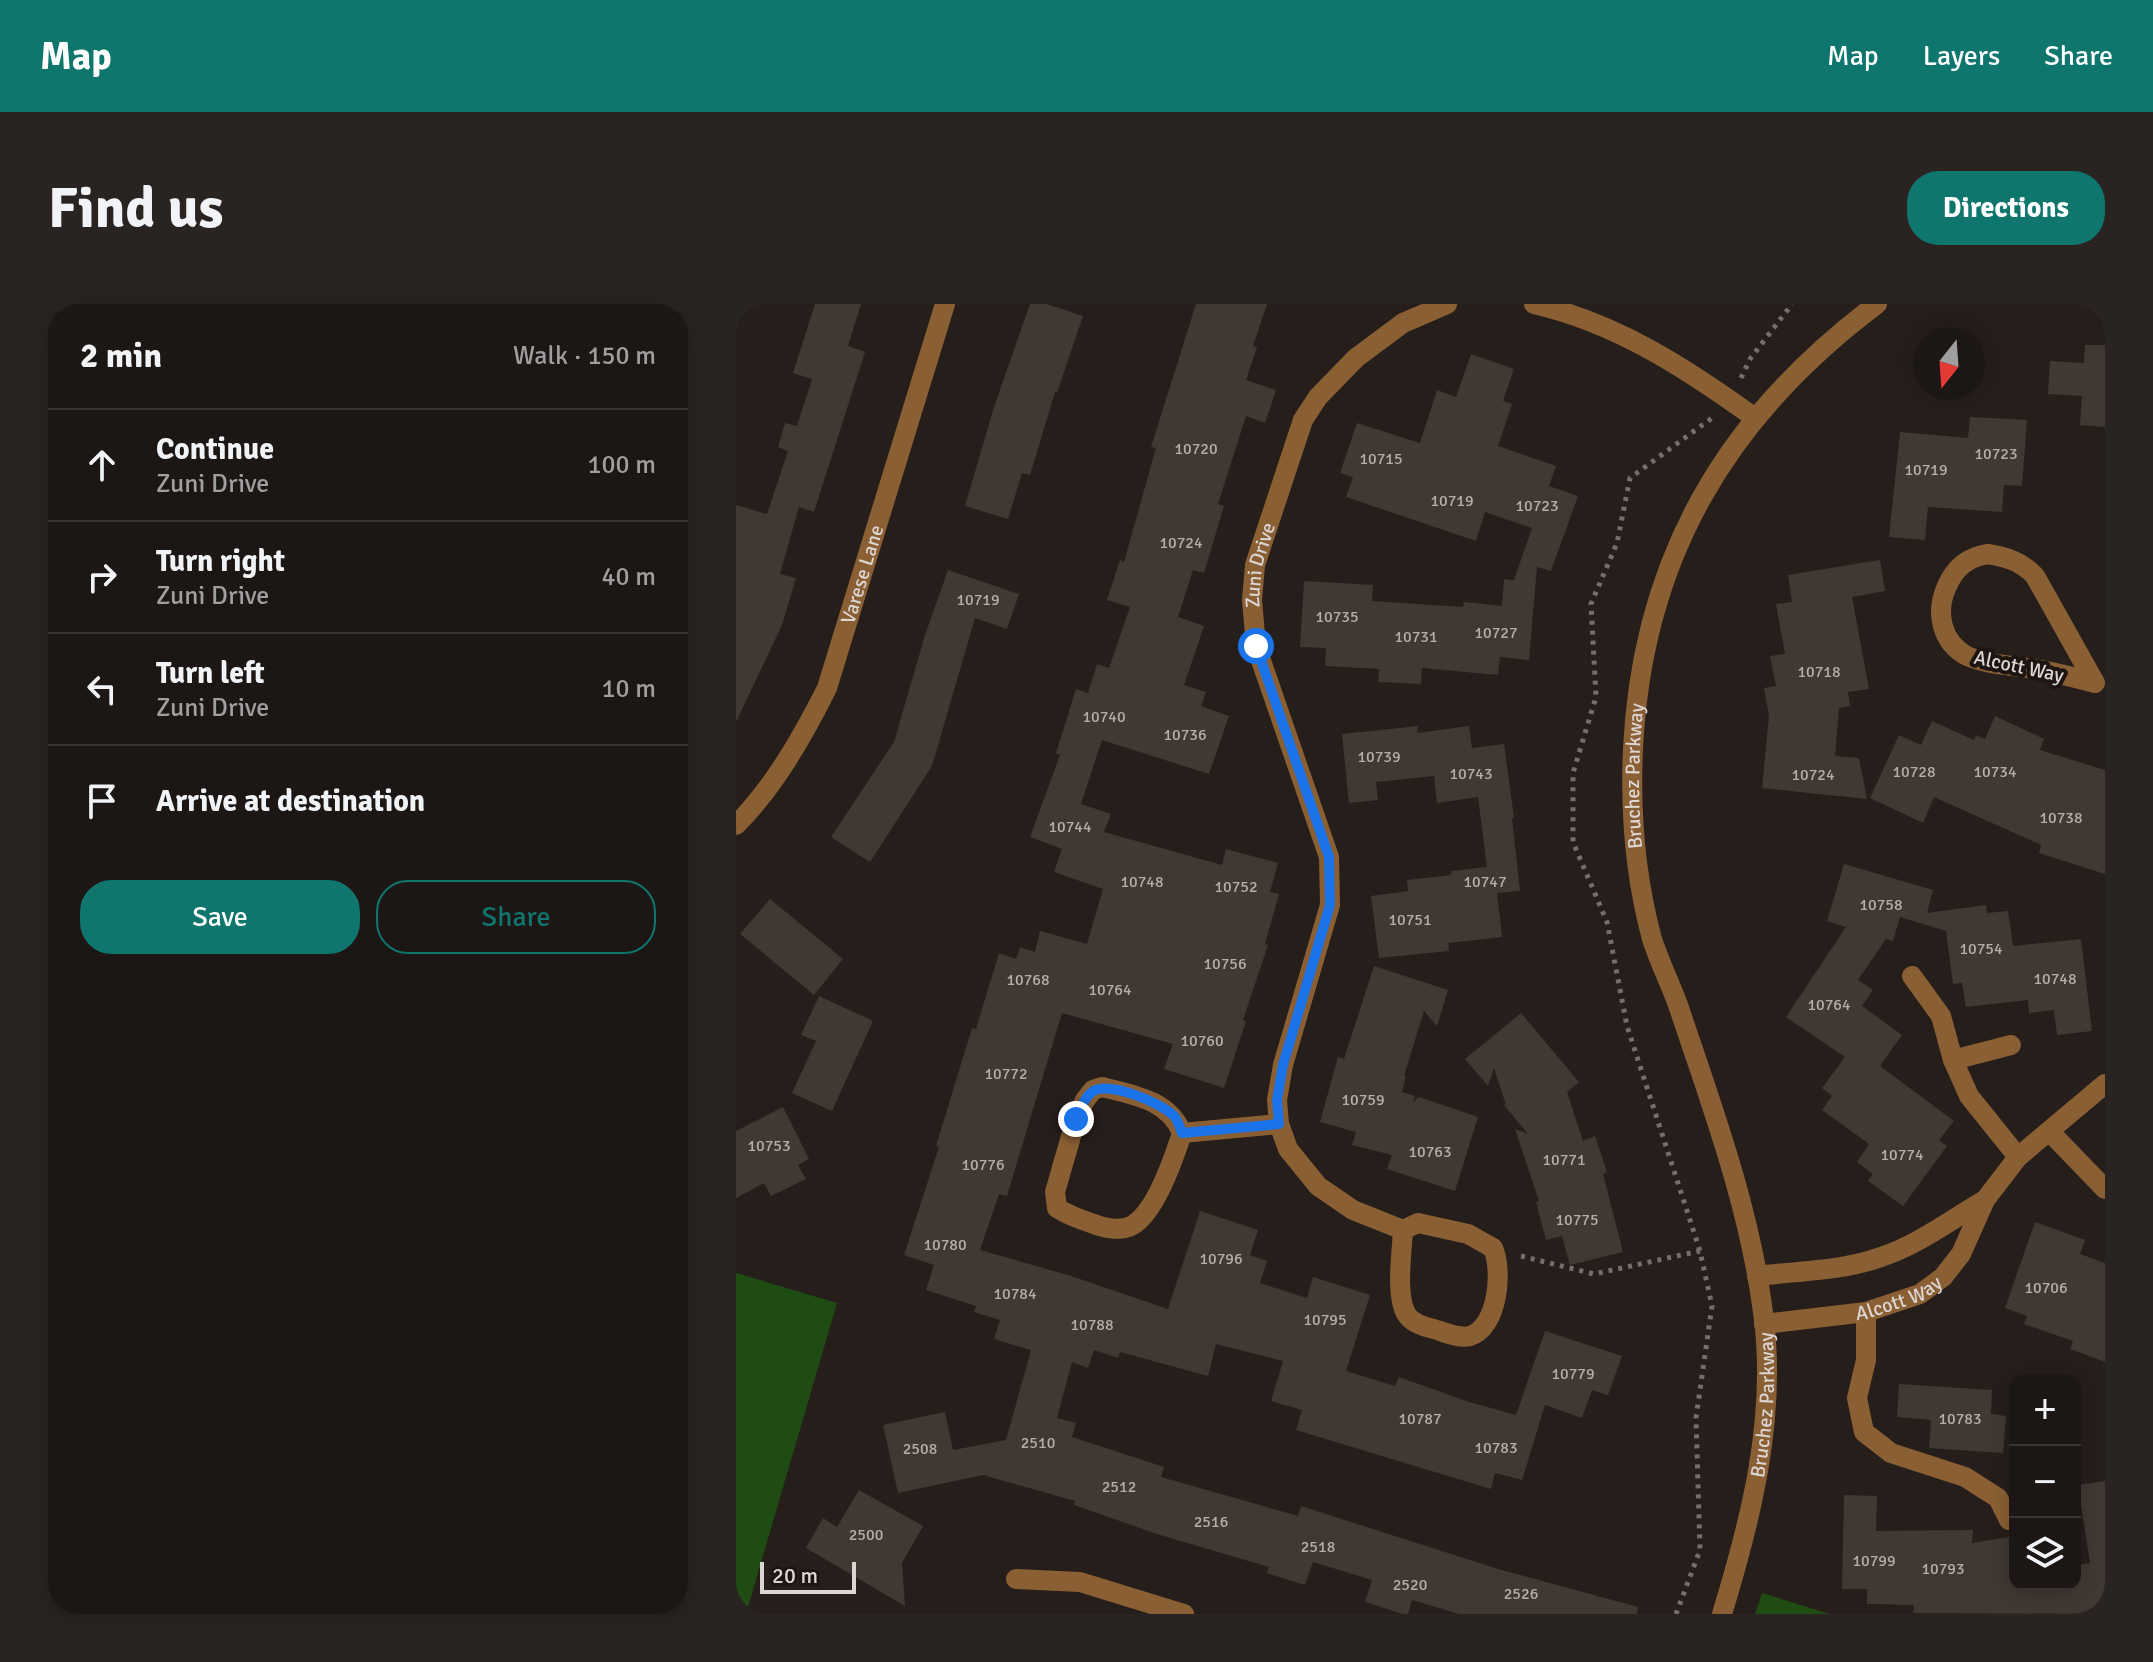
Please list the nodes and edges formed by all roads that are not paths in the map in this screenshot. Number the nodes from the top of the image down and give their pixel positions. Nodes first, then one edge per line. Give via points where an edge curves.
1 (945, 304) edge
2 (1447, 304) edge
3 (1534, 304) edge
4 (1877, 304) edge
5 (1755, 418) junction
6 (2100, 687) edge
7 (736, 825) edge
8 (1912, 976) dead end
9 (2011, 1045) dead end
10 (1953, 1060) junction
11 (2105, 1084) edge
12 (1279, 1124) junction
13 (2050, 1132) junction
14 (1182, 1133) junction
15 (2018, 1157) junction
16 (2105, 1189) edge
17 (1985, 1200) junction
18 (1403, 1230) junction
19 (1757, 1276) junction
20 (1866, 1312) junction
21 (1764, 1324) junction
22 (2009, 1520) dead end
23 (1016, 1579) dead end
24 (1184, 1614) edge
25 (1722, 1614) edge

1 - 7 street, Varese Lane via 827,688 771,782
2 - 12 street, Zuni Drive via 1403,323 1356,358 1318,397 1303,420 1255,565 1256,646 1329,857 1330,905 1283,1065
3 - 5 street via 1622,334 1696,376
4 - 5 street, Bruchez Parkway via 1810,359
5 - 19 street, Bruchez Parkway via 1717,470 1669,562 1636,696 1631,799 1636,872 1653,942 1743,1204
6 - 6 street, Alcott Way via 2026,566 1988,554 1954,571 1945,590 1941,626 1966,655
8 - 10 street via 1941,1016
9 - 10 street
10 - 15 street via 1969,1096
11 - 13 street, Alcott Way
12 - 14 street
12 - 18 street, Zuni Drive via 1288,1149 1318,1186 1353,1210
13 - 15 street, Alcott Way
13 - 16 street
14 - 14 street via 1161,1185 1134,1224 1123,1229 1098,1226 1057,1208 1055,1192 1076,1119 1093,1090 1102,1087 1155,1103 1176,1117
15 - 17 street, Alcott Way
17 - 19 street, Alcott Way via 1880,1258
17 - 20 street, Alcott Way via 1961,1254 1943,1277 1920,1294
18 - 18 street, Zuni Drive via 1401,1299 1407,1316 1425,1327 1473,1335 1490,1315 1498,1286 1493,1248 1468,1234 1418,1223
19 - 21 street, Bruchez Parkway
20 - 21 street, Alcott Way
20 - 22 street via 1866,1360 1857,1398 1864,1432 1891,1453 1965,1477 1998,1498
21 - 25 street, Bruchez Parkway via 1766,1408 1754,1501
23 - 24 street via 1080,1582

